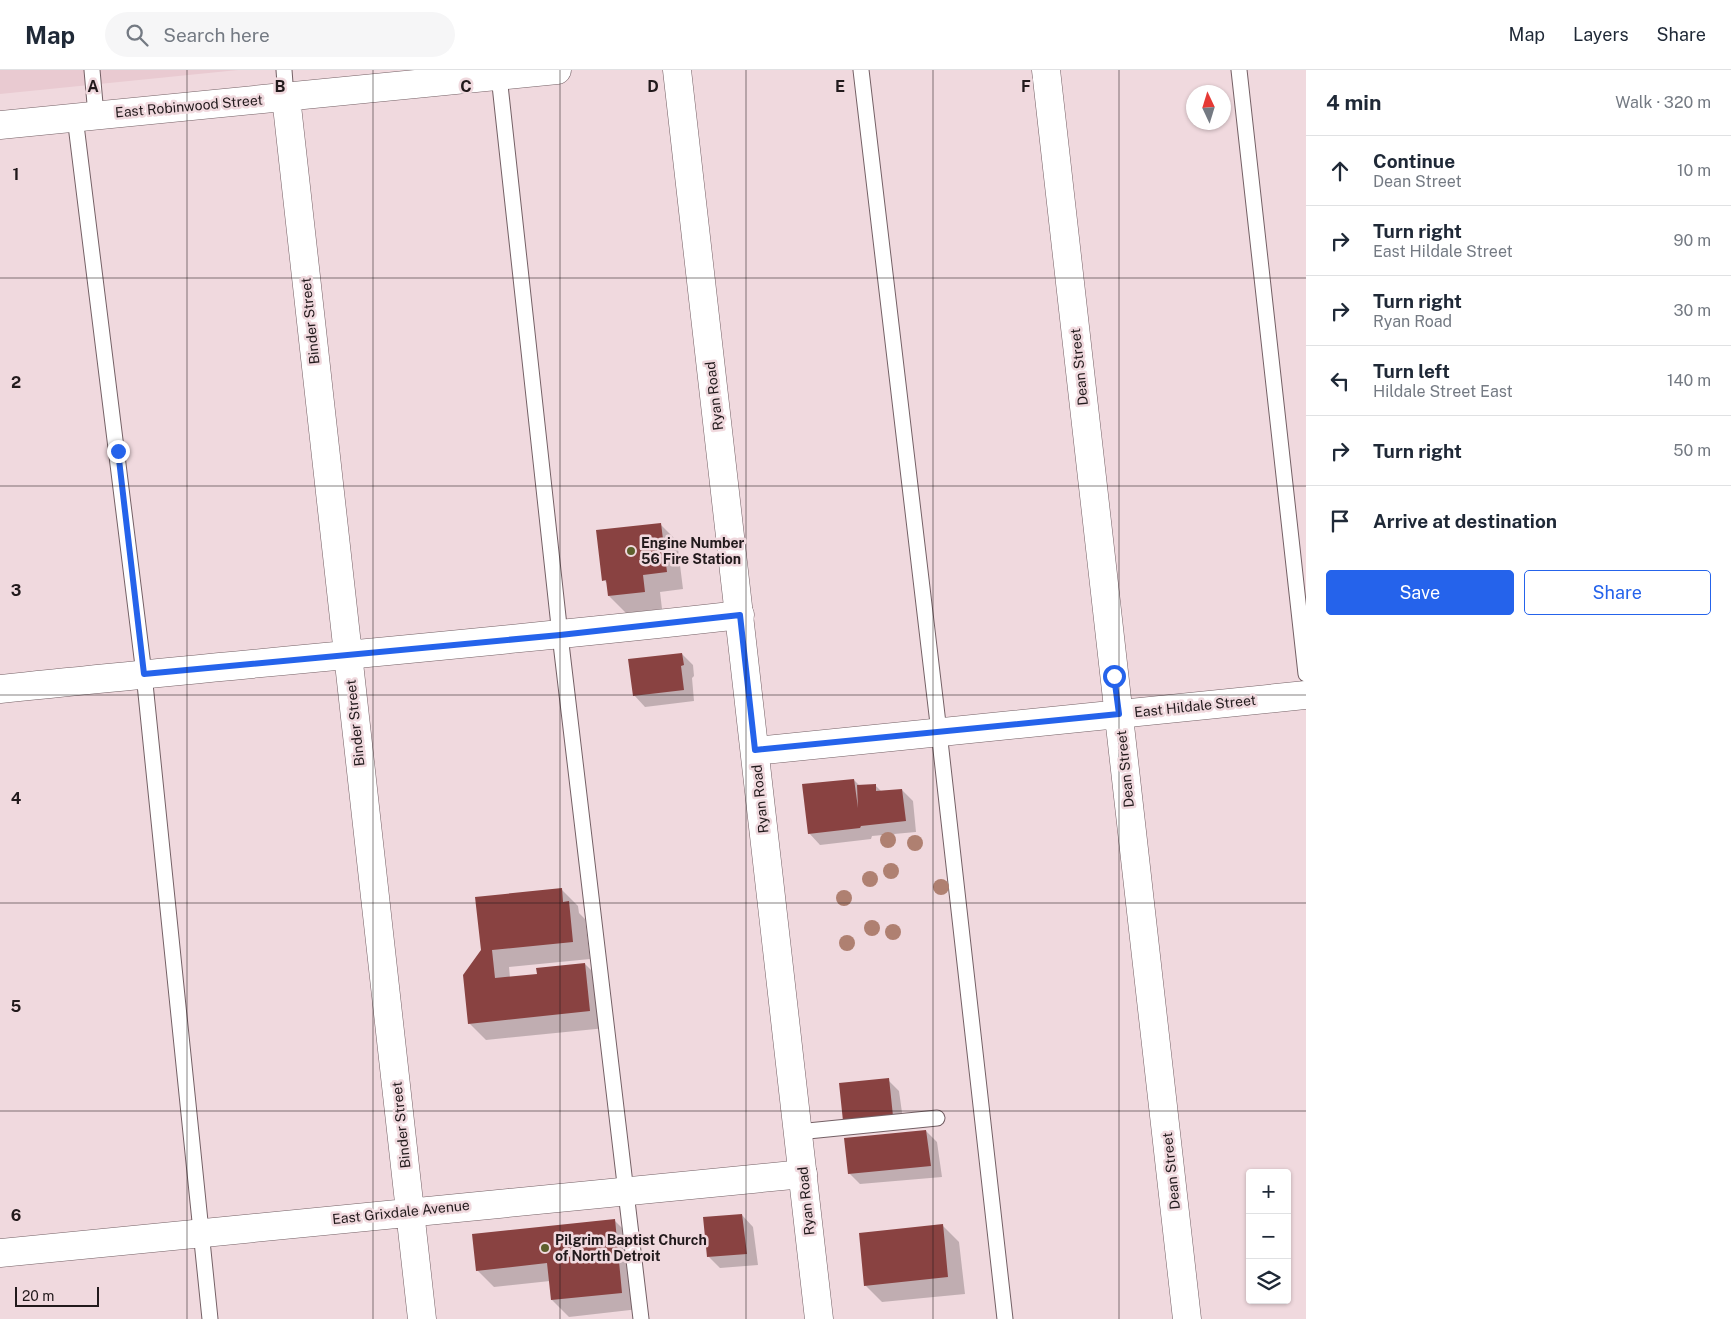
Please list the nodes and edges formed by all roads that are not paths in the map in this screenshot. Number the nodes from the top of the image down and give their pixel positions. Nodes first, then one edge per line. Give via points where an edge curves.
1 (92, 70) edge
2 (284, 70) edge
3 (558, 70) edge
4 (677, 70) edge
5 (861, 70) edge
6 (1046, 70) edge
7 (1239, 70) edge
8 (500, 76) junction
9 (286, 97) junction
10 (86, 116) junction
11 (0, 125) edge
12 (740, 615) junction
13 (560, 635) junction
14 (348, 654) junction
15 (144, 674) junction
16 (1306, 674) edge
17 (0, 689) edge
18 (1306, 695) edge
19 (1119, 714) junction
20 (939, 732) junction
21 (755, 750) junction
22 (937, 1118) dead end
23 (798, 1132) junction
24 (803, 1174) junction
25 (626, 1191) junction
26 (410, 1211) junction
27 (201, 1232) junction
28 (0, 1253) edge
29 (210, 1319) edge
30 (422, 1319) edge
31 (641, 1319) edge
32 (819, 1319) edge
33 (1005, 1319) edge
34 (1187, 1319) edge

1 - 10 lane
2 - 9 lane
3 - 8 street, East Robinwood Street
4 - 12 street, Ryan Road
5 - 20 lane
6 - 19 street, Dean Street
7 - 16 lane
8 - 9 street, East Robinwood Street
8 - 13 lane
9 - 10 street, East Robinwood Street
9 - 14 street, Binder Street
10 - 11 street, East Robinwood Street
10 - 15 lane via 118,451
12 - 13 street
12 - 21 street, Ryan Road
13 - 14 street
13 - 25 lane
14 - 15 street
14 - 26 street, Binder Street
15 - 17 street
15 - 27 lane
18 - 19 street, East Hildale Street
19 - 20 street, East Hildale Street
19 - 34 street, Dean Street
20 - 21 street, East Hildale Street
20 - 33 lane
21 - 23 street, Ryan Road
22 - 23 lane
23 - 24 street, Ryan Road
24 - 25 street, East Grixdale Avenue
24 - 32 street, Ryan Road
25 - 26 street, East Grixdale Avenue
25 - 31 lane
26 - 27 street, East Grixdale Avenue
26 - 30 street, Binder Street
27 - 28 street, East Grixdale Avenue
27 - 29 lane

